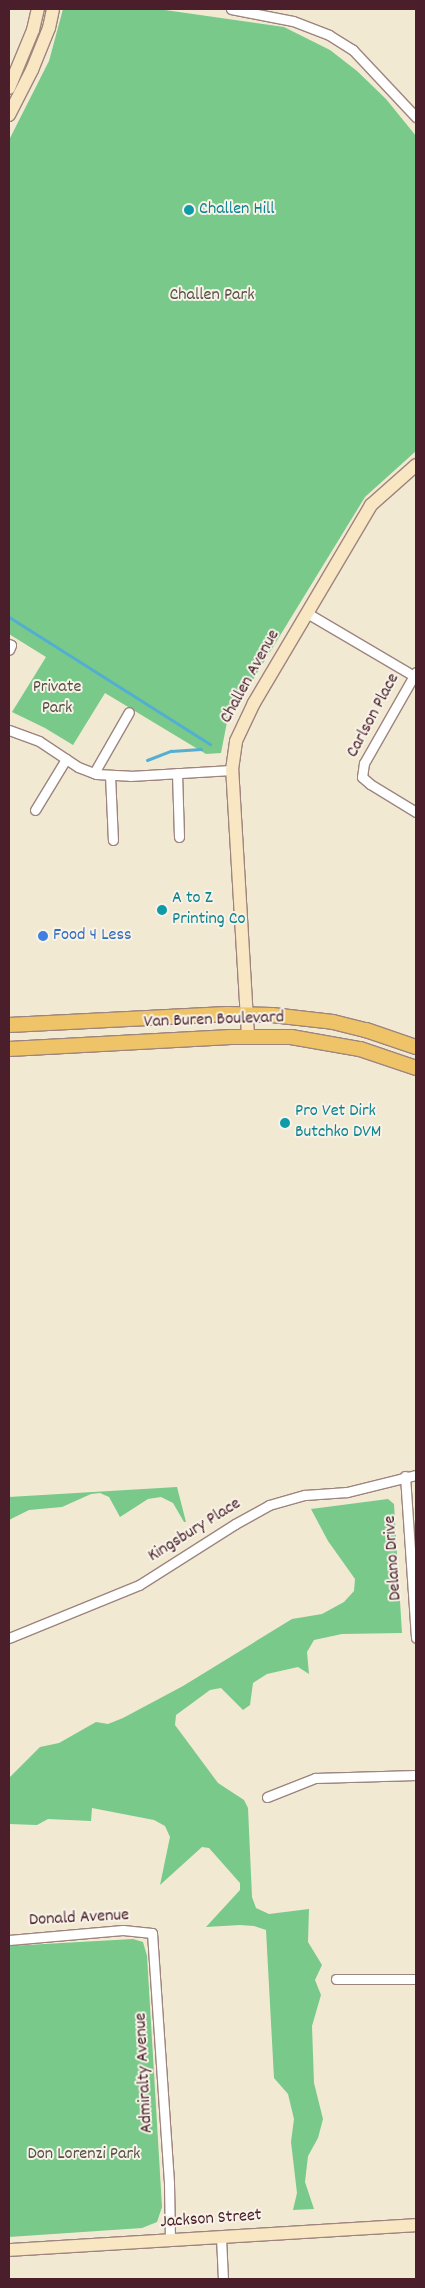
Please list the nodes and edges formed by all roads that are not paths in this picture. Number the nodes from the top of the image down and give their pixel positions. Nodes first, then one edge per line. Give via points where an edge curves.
1 (38, 9) edge
2 (53, 9) edge
3 (230, 9) edge
4 (9, 88) edge
5 (9, 115) edge
6 (416, 117) edge
7 (416, 465) edge
8 (307, 612) junction
9 (415, 674) edge
10 (129, 712) dead end
11 (9, 730) edge
12 (66, 759) junction
13 (232, 770) junction
14 (94, 773) junction
15 (177, 773) junction
16 (110, 775) junction
17 (35, 810) dead end
18 (416, 812) edge
19 (179, 837) dead end
20 (113, 840) dead end
21 (247, 1014) junction
22 (9, 1025) edge
23 (376, 1033) junction
24 (248, 1036) junction
25 (304, 1039) junction
26 (416, 1047) edge
27 (9, 1049) edge
28 (416, 1068) edge
29 (416, 1475) edge
30 (405, 1476) junction
31 (416, 1635) edge
32 (9, 1638) edge
33 (416, 1775) edge
34 (267, 1797) dead end
35 (152, 1933) joint
36 (9, 1940) edge
37 (336, 1979) dead end
38 (416, 1979) edge
39 (416, 2225) edge
40 (220, 2237) junction
41 (170, 2240) junction
42 (9, 2250) edge
43 (223, 2279) edge

1 - 4 street via 33,30
2 - 5 street via 36,61
3 - 6 street via 293,21 329,35 353,50
7 - 8 street, Challen Avenue via 371,505
8 - 9 street
8 - 13 street, Challen Avenue via 247,714 236,741
9 - 18 street, Carlson Place via 364,763 362,776
10 - 14 street
11 - 12 street via 39,741
12 - 14 street
12 - 17 street
13 - 15 street
13 - 21 street, Challen Avenue
14 - 16 street
15 - 16 street
15 - 19 street
16 - 20 street
21 - 22 main road, Van Buren Boulevard
21 - 23 main road, Van Buren Boulevard via 300,1017
21 - 24 street, Challen Avenue
23 - 25 main road via 372,1041 363,1042 322,1034
23 - 26 main road, Van Buren Boulevard
24 - 25 main road, Van Buren Boulevard
24 - 27 main road, Van Buren Boulevard
25 - 28 main road, Van Buren Boulevard via 360,1049
29 - 30 street, Kingsbury Place
30 - 31 street, Delano Drive
30 - 32 street, Kingsbury Place via 347,1492 305,1495 269,1505 139,1586
33 - 34 street via 315,1778
35 - 36 street, Donald Avenue via 123,1930
35 - 41 street, Admiralty Avenue
37 - 38 street
39 - 40 street, Jackson Street
40 - 41 street, Jackson Street
40 - 43 street
41 - 42 street, Jackson Street

